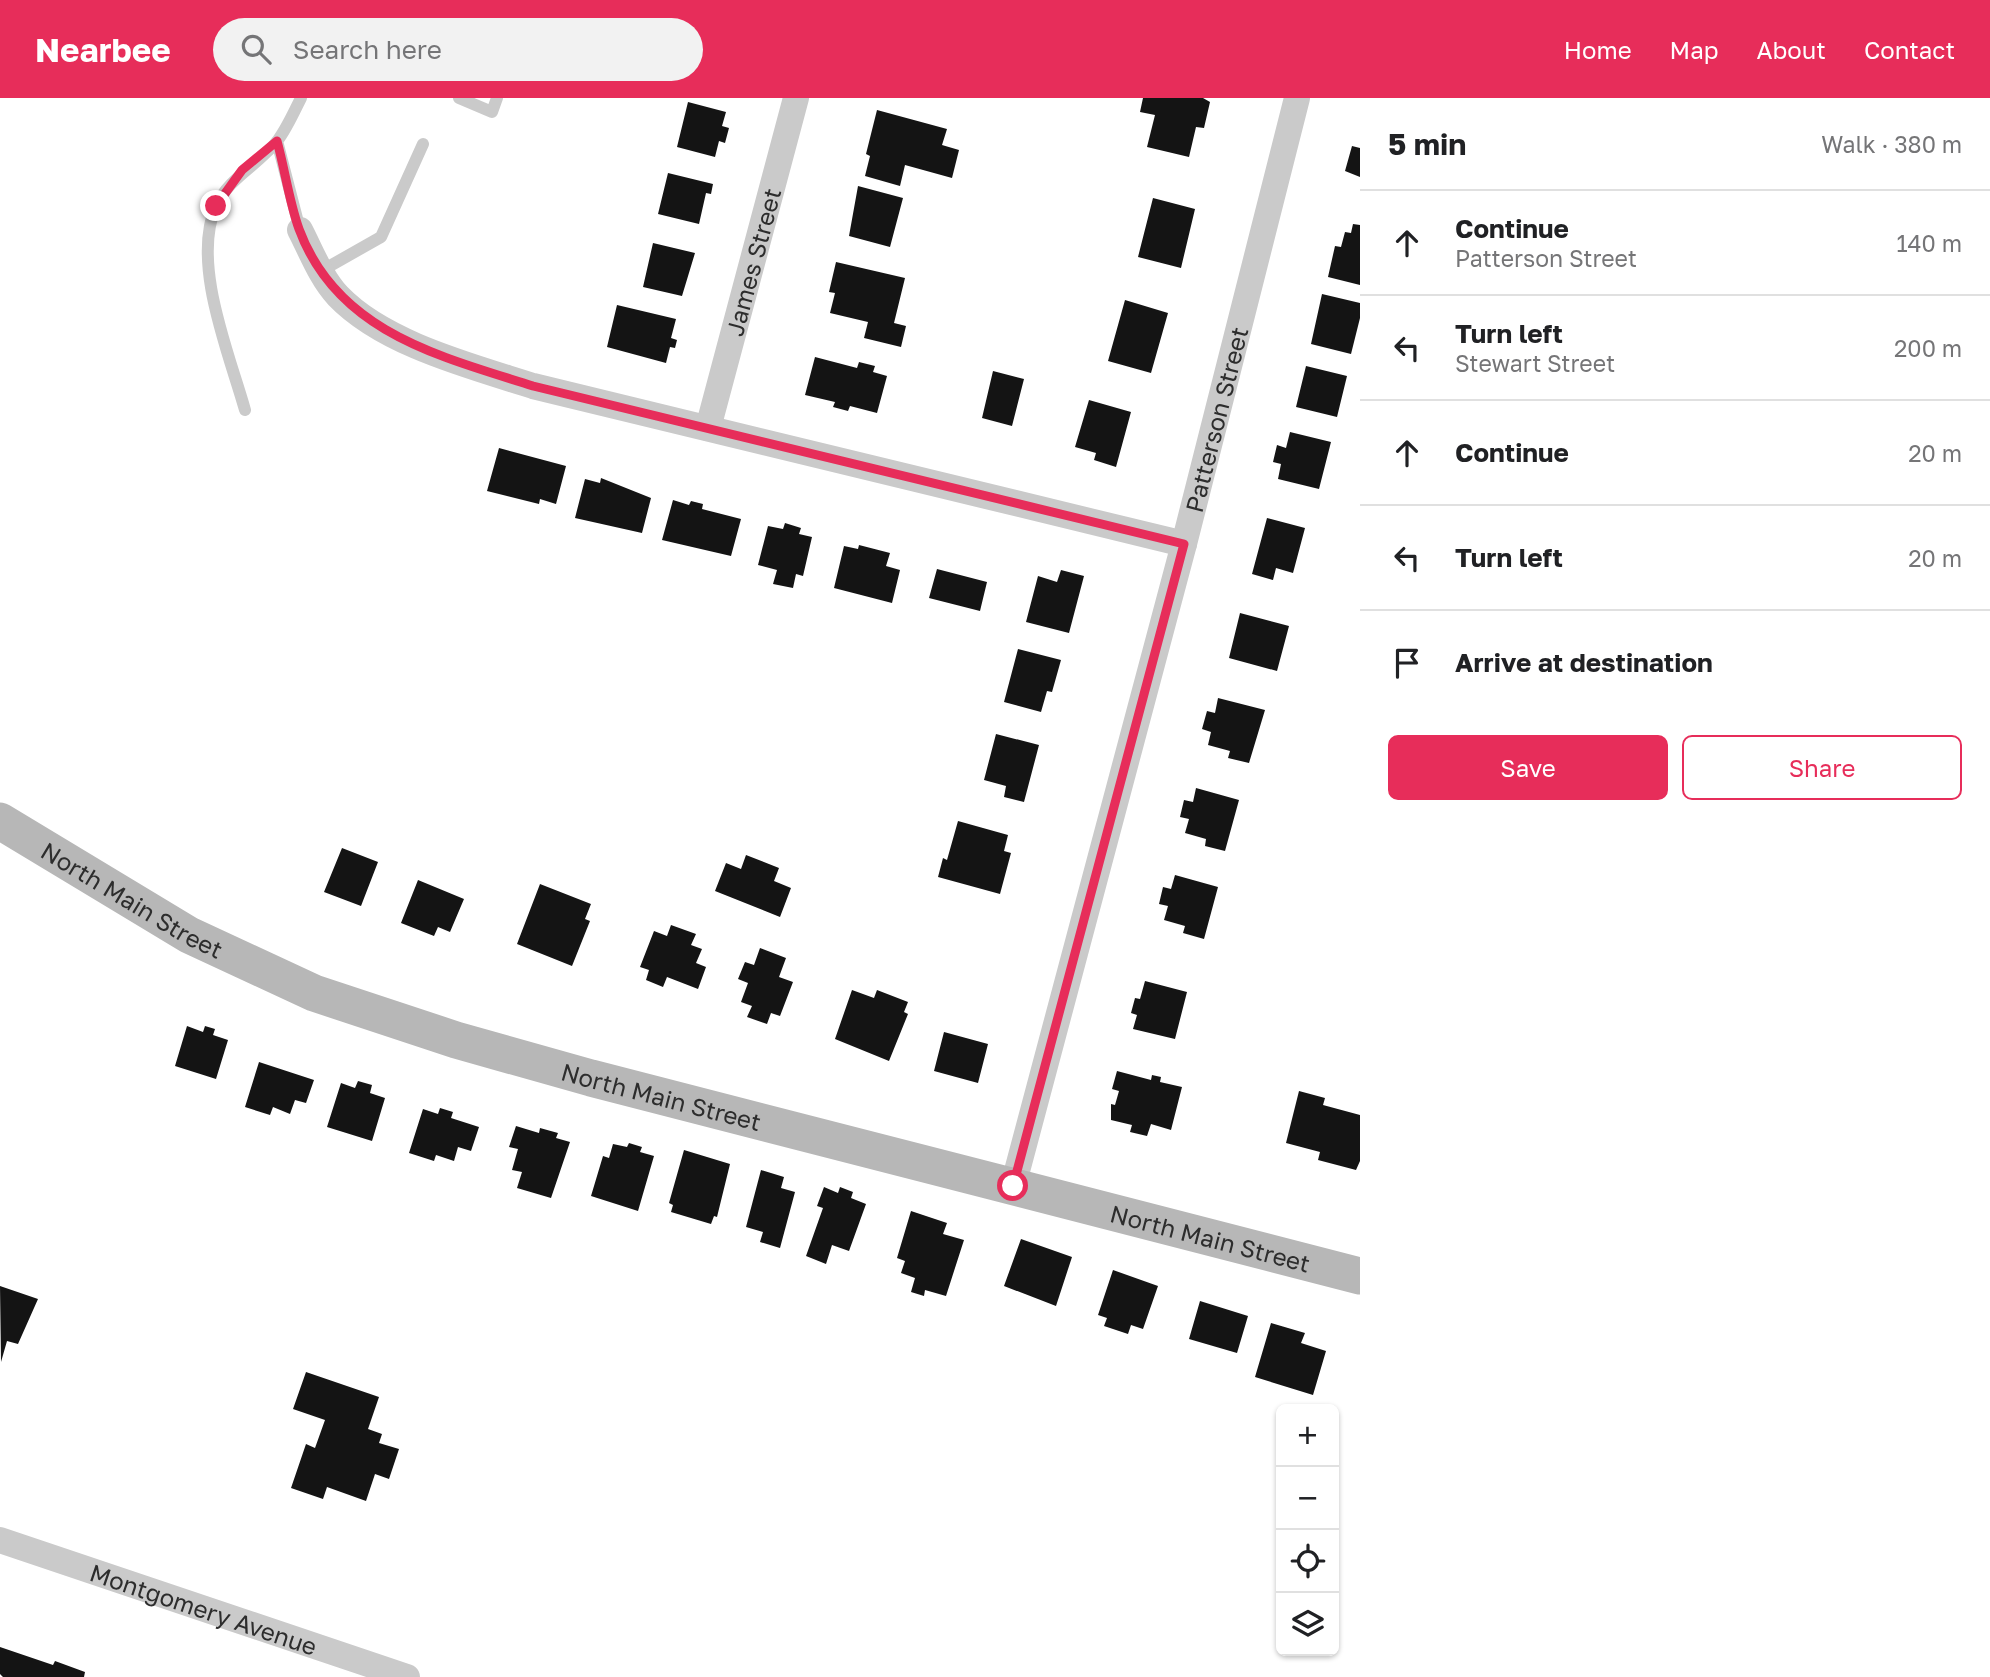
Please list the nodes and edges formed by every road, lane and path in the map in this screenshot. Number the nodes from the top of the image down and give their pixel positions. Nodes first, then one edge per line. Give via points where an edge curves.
1 (301, 98) edge
2 (459, 98) edge
3 (497, 98) edge
4 (796, 98) edge
5 (1297, 98) edge
6 (277, 141) junction
7 (424, 144) dead end
8 (300, 230) joint
9 (321, 271) junction
10 (245, 410) dead end
11 (708, 428) junction
12 (1184, 544) junction
13 (0, 821) edge
14 (1013, 1186) junction
15 (1360, 1276) edge
16 (0, 1540) edge
17 (407, 1677) edge

1 - 6 lane
2 - 3 lane via 492,112
4 - 11 street, James Street
5 - 12 street, Patterson Street
6 - 8 lane
6 - 10 lane via 242,170 216,206 209,237 209,279
7 - 9 lane via 381,237
8 - 9 street
9 - 11 street via 337,295 360,315 457,362 533,386
11 - 12 street
12 - 14 street, Patterson Street
13 - 14 street, North Main Street via 189,935 314,993 591,1079
14 - 15 street, North Main Street
16 - 17 street, Montgomery Avenue

